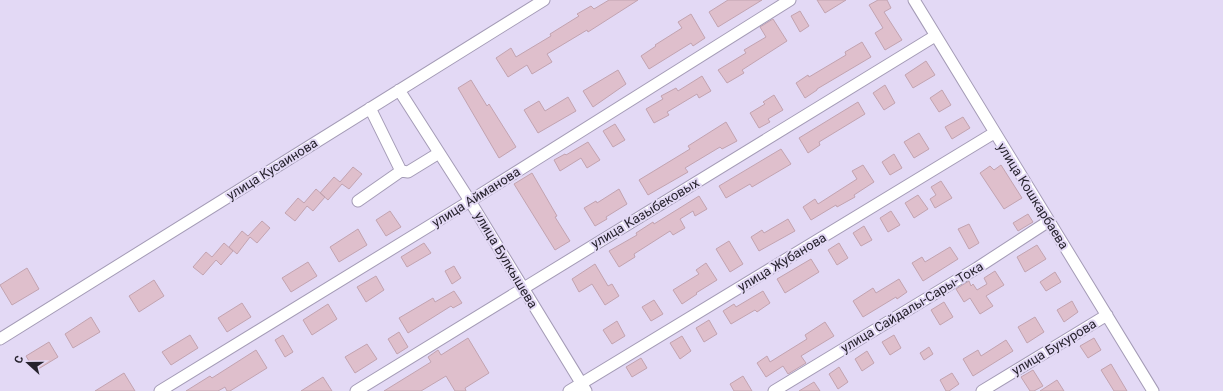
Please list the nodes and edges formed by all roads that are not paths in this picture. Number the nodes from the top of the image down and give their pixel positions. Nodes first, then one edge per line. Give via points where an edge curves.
1 (544, 0) edge
2 (790, 0) edge
3 (914, 0) edge
4 (935, 36) junction
5 (399, 90) junction
6 (370, 108) junction
7 (994, 133) junction
8 (439, 153) junction
9 (401, 171) junction
10 (358, 200) dead end
11 (470, 201) junction
12 (1049, 221) junction
13 (523, 288) junction
14 (1106, 315) junction
15 (0, 339) edge
16 (584, 387) edge
17 (160, 391) edge
18 (356, 391) edge
19 (569, 391) edge
20 (774, 391) edge
21 (982, 391) edge
22 (1153, 391) edge

1 - 5 street, улица Кусаинова
2 - 11 street, улица Айманова
3 - 4 street, улица Кошкарбаева
4 - 7 street, улица Кошкарбаева
4 - 13 street, улица Казыбековых
5 - 6 street, улица Кусаинова
5 - 8 street, улица Булкышева
6 - 9 street
6 - 15 street, улица Кусаинова
7 - 12 street, улица Кошкарбаева
7 - 16 street, улица Жубанова
8 - 9 street via 408,172
8 - 11 street, улица Булкышева
9 - 10 street
11 - 13 street, улица Булкышева
11 - 17 street, улица Айманова
12 - 14 street, улица Кошкарбаева
12 - 20 street, улица Сайдалы-Сары-Тока via 977,268
13 - 16 street, улица Булкышева
13 - 18 street, улица Казыбековых
14 - 21 street, улица Букурова
14 - 22 street, улица Кошкарбаева
16 - 19 street, улица Жубанова

